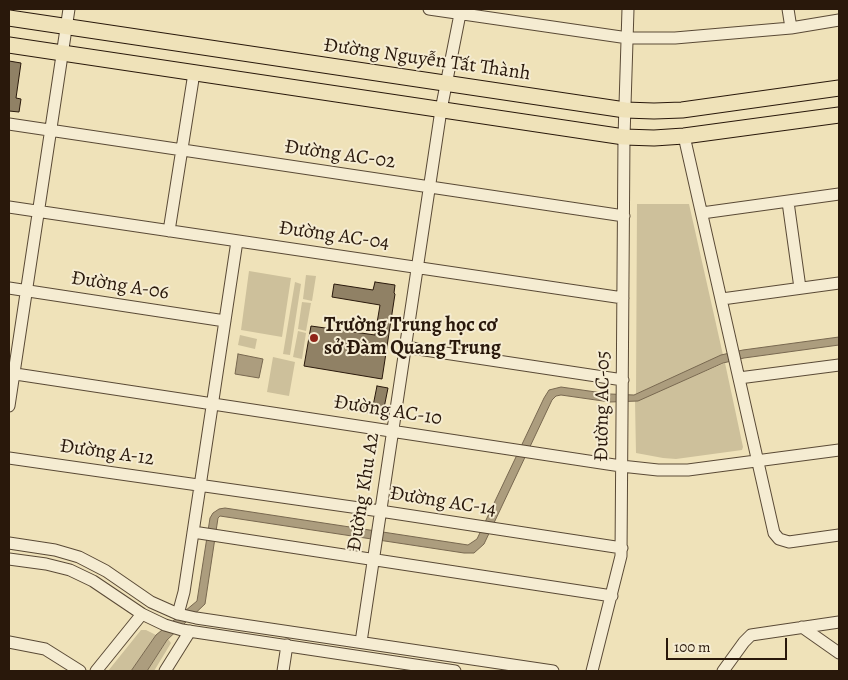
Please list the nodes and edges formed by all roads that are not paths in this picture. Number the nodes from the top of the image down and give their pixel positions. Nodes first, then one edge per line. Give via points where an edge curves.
1 (69, 9) edge
2 (429, 9) edge
3 (628, 9) edge
4 (788, 9) edge
5 (460, 11) edge
6 (9, 18) edge
7 (839, 20) edge
8 (66, 26) junction
9 (791, 28) junction
10 (628, 38) junction
11 (9, 45) edge
12 (62, 54) junction
13 (194, 73) junction
14 (445, 83) junction
15 (839, 88) edge
16 (440, 110) junction
17 (625, 110) junction
18 (839, 115) edge
19 (9, 124) edge
20 (50, 130) junction
21 (684, 136) junction
22 (624, 137) junction
23 (182, 150) junction
24 (429, 187) junction
25 (839, 194) edge
26 (788, 202) junction
27 (9, 207) edge
28 (38, 211) junction
29 (702, 212) junction
30 (624, 216) junction
31 (169, 231) junction
32 (237, 241) junction
33 (417, 267) junction
34 (839, 283) edge
35 (9, 288) edge
36 (800, 288) junction
37 (26, 290) junction
38 (623, 298) junction
39 (722, 299) junction
40 (225, 321) junction
41 (405, 347) junction
42 (839, 365) edge
43 (11, 373) edge
44 (739, 378) junction
45 (622, 384) junction
46 (213, 404) junction
47 (9, 406) edge
48 (392, 431) junction
49 (839, 450) edge
50 (9, 458) edge
51 (757, 460) junction
52 (621, 466) junction
53 (200, 486) junction
54 (380, 511) junction
55 (198, 533) junction
56 (839, 535) edge
57 (9, 543) edge
58 (622, 548) junction
59 (9, 559) edge
60 (373, 559) junction
61 (612, 596) junction
62 (142, 614) junction
63 (178, 614) junction
64 (839, 622) edge
65 (802, 627) junction
66 (186, 631) junction
67 (9, 642) edge
68 (361, 642) junction
69 (288, 646) junction
70 (839, 653) edge
71 (443, 670) edge
72 (80, 671) edge
73 (96, 671) edge
74 (165, 671) edge
75 (284, 671) edge
76 (455, 671) edge
77 (553, 671) edge
78 (592, 671) edge
79 (723, 671) edge

1 - 8 street
2 - 5 street
3 - 10 street, Đường AC-05
4 - 9 street
5 - 10 street
5 - 14 street, Đường Khu A2
6 - 8 main road, Đường Nguyễn Tất Thành
7 - 9 street
8 - 12 street
8 - 14 main road, Đường Nguyễn Tất Thành
9 - 10 street via 674,38
10 - 17 street, Đường AC-05
11 - 12 main road
12 - 13 main road
12 - 20 street
13 - 16 main road
13 - 23 street
14 - 16 street, Đường Khu A2
14 - 17 main road, Đường Nguyễn Tất Thành
15 - 17 main road, Đường Nguyễn Tất Thành via 682,110
16 - 22 main road
16 - 24 street, Đường Khu A2
17 - 22 street, Đường AC-05
18 - 21 main road
19 - 20 street, Đường AC-02
20 - 23 street, Đường AC-02
20 - 28 street
21 - 22 main road
21 - 29 street
22 - 30 street, Đường AC-05
23 - 24 street, Đường AC-02
23 - 31 street
24 - 30 street, Đường AC-02
24 - 33 street, Đường Khu A2
25 - 26 street
26 - 29 street
26 - 36 street
27 - 28 street, Đường AC-04
28 - 31 street, Đường AC-04
28 - 37 street
29 - 39 street
30 - 38 street, Đường AC-05
31 - 32 street, Đường AC-04
32 - 33 street, Đường AC-04
32 - 40 street
33 - 38 street, Đường AC-04
33 - 41 street, Đường Khu A2
34 - 36 street
35 - 37 street, Đường A-06
36 - 39 street
37 - 40 street, Đường A-06
37 - 43 street
38 - 45 street, Đường AC-05
39 - 44 street
40 - 46 street
41 - 45 street
41 - 48 street, Đường Khu A2
42 - 44 street
43 - 46 street, Đường AC-10
43 - 47 street
44 - 51 street
45 - 52 street, Đường AC-05
46 - 48 street, Đường AC-10
46 - 53 street
48 - 52 street, Đường AC-10
48 - 54 street, Đường Khu A2
49 - 51 street, Đường AC-10
50 - 53 street, Đường A-12
51 - 52 street, Đường AC-10 via 680,471
51 - 56 street via 773,530 779,539 789,542
52 - 58 street, Đường AC-05
53 - 54 street, Đường AC-14
53 - 55 street
54 - 58 street, Đường AC-14
54 - 60 street, Đường Khu A2
55 - 60 street
55 - 63 street
57 - 63 street via 80,558 106,571 151,602
58 - 61 street, Đường AC-05
59 - 62 street via 70,570 93,581
60 - 61 street
60 - 68 street, Đường Khu A2
61 - 78 street, Đường AC-05
62 - 66 street
62 - 73 street
63 - 68 street
64 - 65 street
65 - 70 street
65 - 79 street via 751,635
66 - 69 street
66 - 74 street
67 - 72 street via 45,649
68 - 77 street
69 - 71 street
69 - 75 street
71 - 76 street

